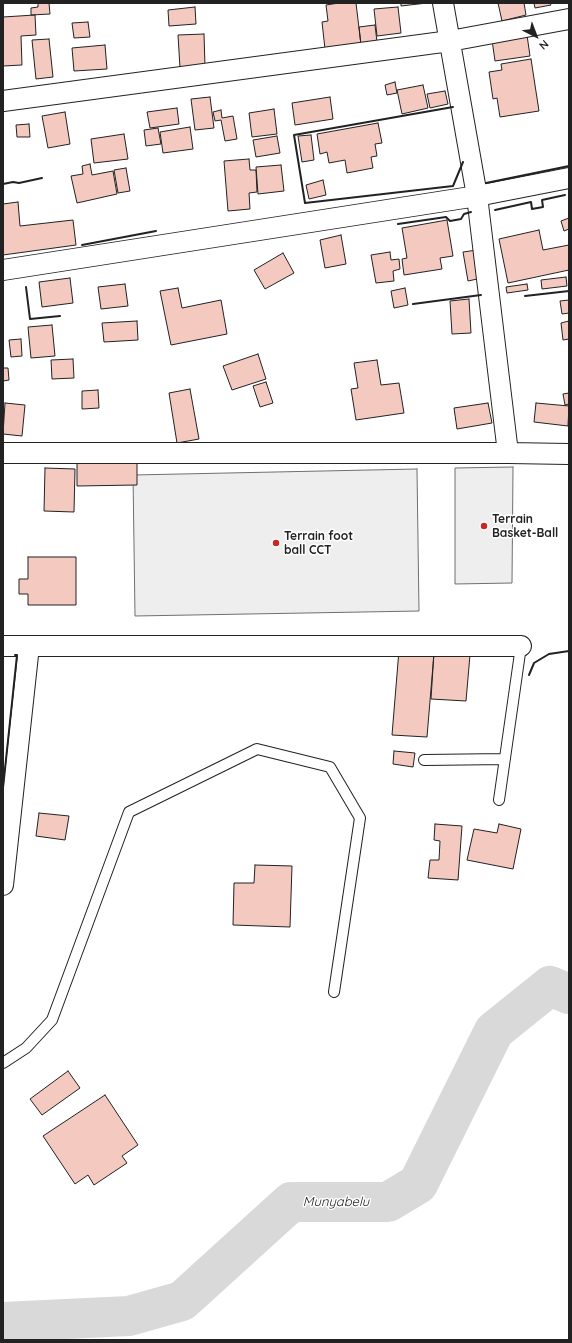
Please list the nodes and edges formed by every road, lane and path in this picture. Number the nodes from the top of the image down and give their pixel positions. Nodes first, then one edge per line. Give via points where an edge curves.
1 (443, 3) edge
2 (569, 19) edge
3 (450, 41) junction
4 (3, 101) edge
5 (569, 178) edge
6 (476, 196) junction
7 (3, 270) edge
8 (3, 453) edge
9 (508, 453) junction
10 (569, 454) edge
11 (3, 646) edge
12 (29, 646) junction
13 (521, 646) joint
14 (505, 759) junction
15 (424, 760) dead end
16 (499, 800) dead end
17 (3, 885) edge
18 (334, 992) dead end
19 (3, 1062) edge

1 - 3 street
2 - 3 street
3 - 4 street
3 - 6 street
5 - 6 street
6 - 7 street
6 - 9 street
8 - 9 street
9 - 10 street
11 - 12 street
12 - 13 street
12 - 17 street
13 - 14 lane
14 - 15 lane
14 - 16 lane
18 - 19 lane via 360,818 330,767 257,749 129,812 52,1020 26,1048

